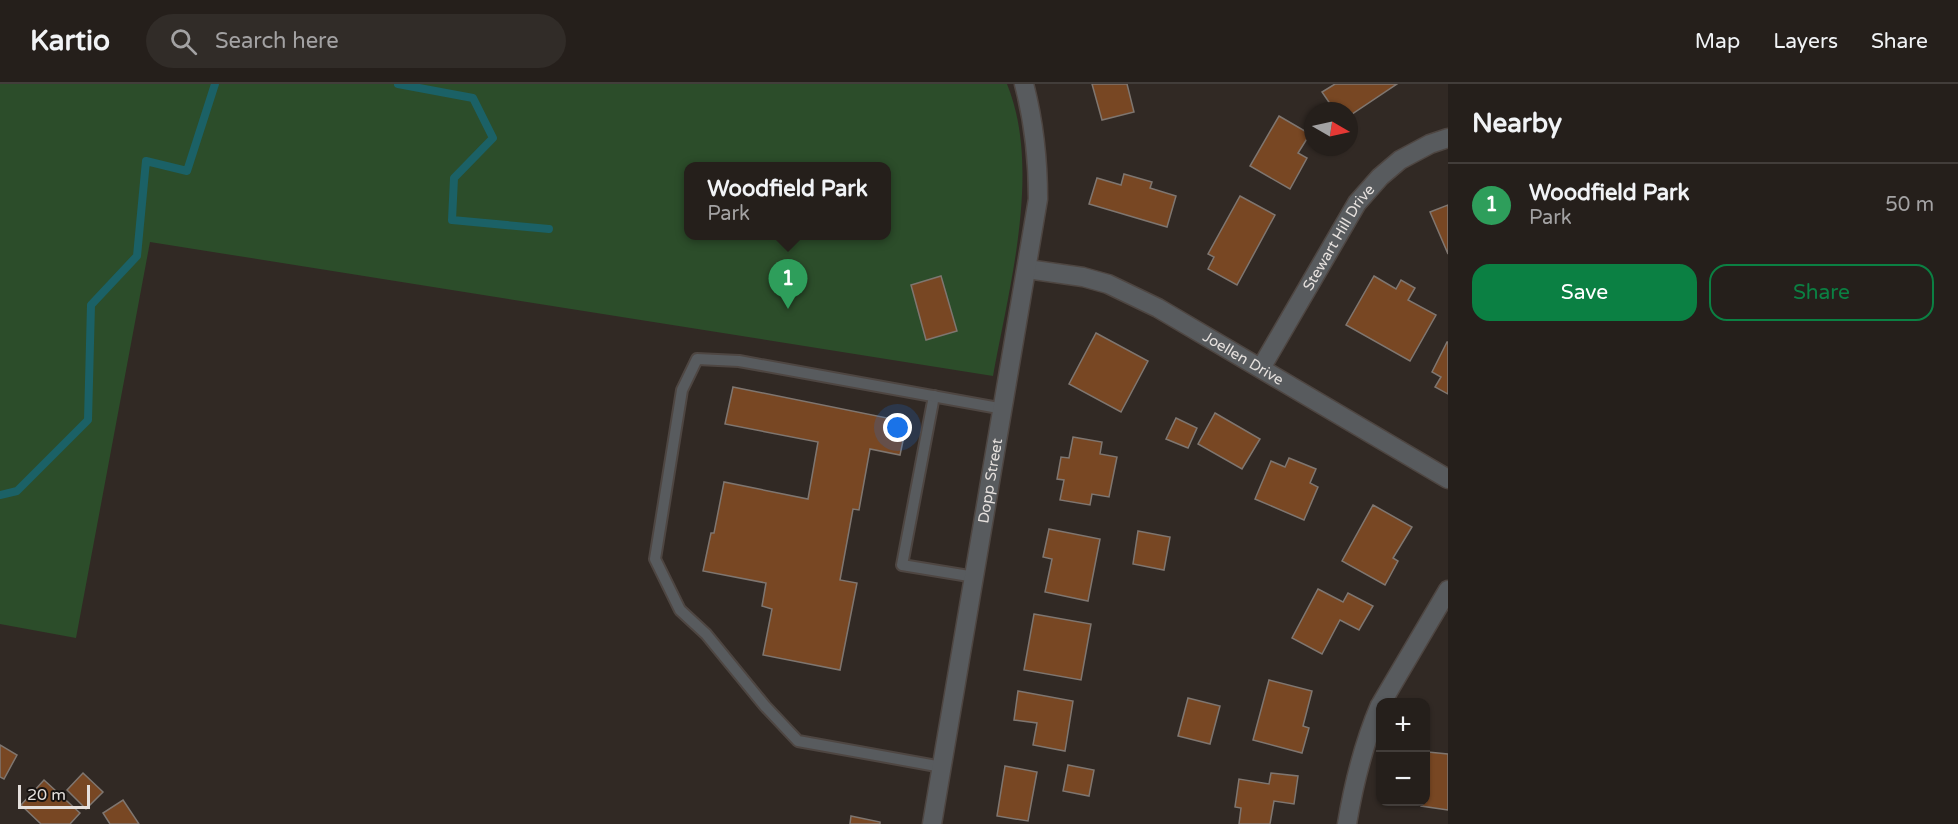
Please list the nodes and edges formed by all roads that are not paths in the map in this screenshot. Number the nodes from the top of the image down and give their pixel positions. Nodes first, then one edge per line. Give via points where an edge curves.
1 (1024, 84) edge
2 (1448, 138) edge
3 (1028, 268) junction
4 (1261, 369) junction
5 (934, 396) junction
6 (1004, 409) junction
7 (1448, 479) edge
8 (975, 577) junction
9 (1448, 590) edge
10 (1385, 698) edge
11 (1376, 715) edge
12 (942, 767) junction
13 (932, 824) edge
14 (1347, 824) edge

1 - 3 street, Dopp Street via 1038,163 1038,199
2 - 4 street, Stewart Hill Drive via 1401,160 1357,203
3 - 4 street, Joellen Drive via 1108,284 1158,308
3 - 6 street, Dopp Street
4 - 7 street, Joellen Drive
5 - 6 lane
5 - 8 lane via 902,565
5 - 12 lane via 739,361 697,359 682,390 655,559 680,610 706,634 798,741
6 - 8 street, Dopp Street
8 - 12 street, Dopp Street
9 - 10 street
11 - 14 street via 1366,738
12 - 13 street, Dopp Street

